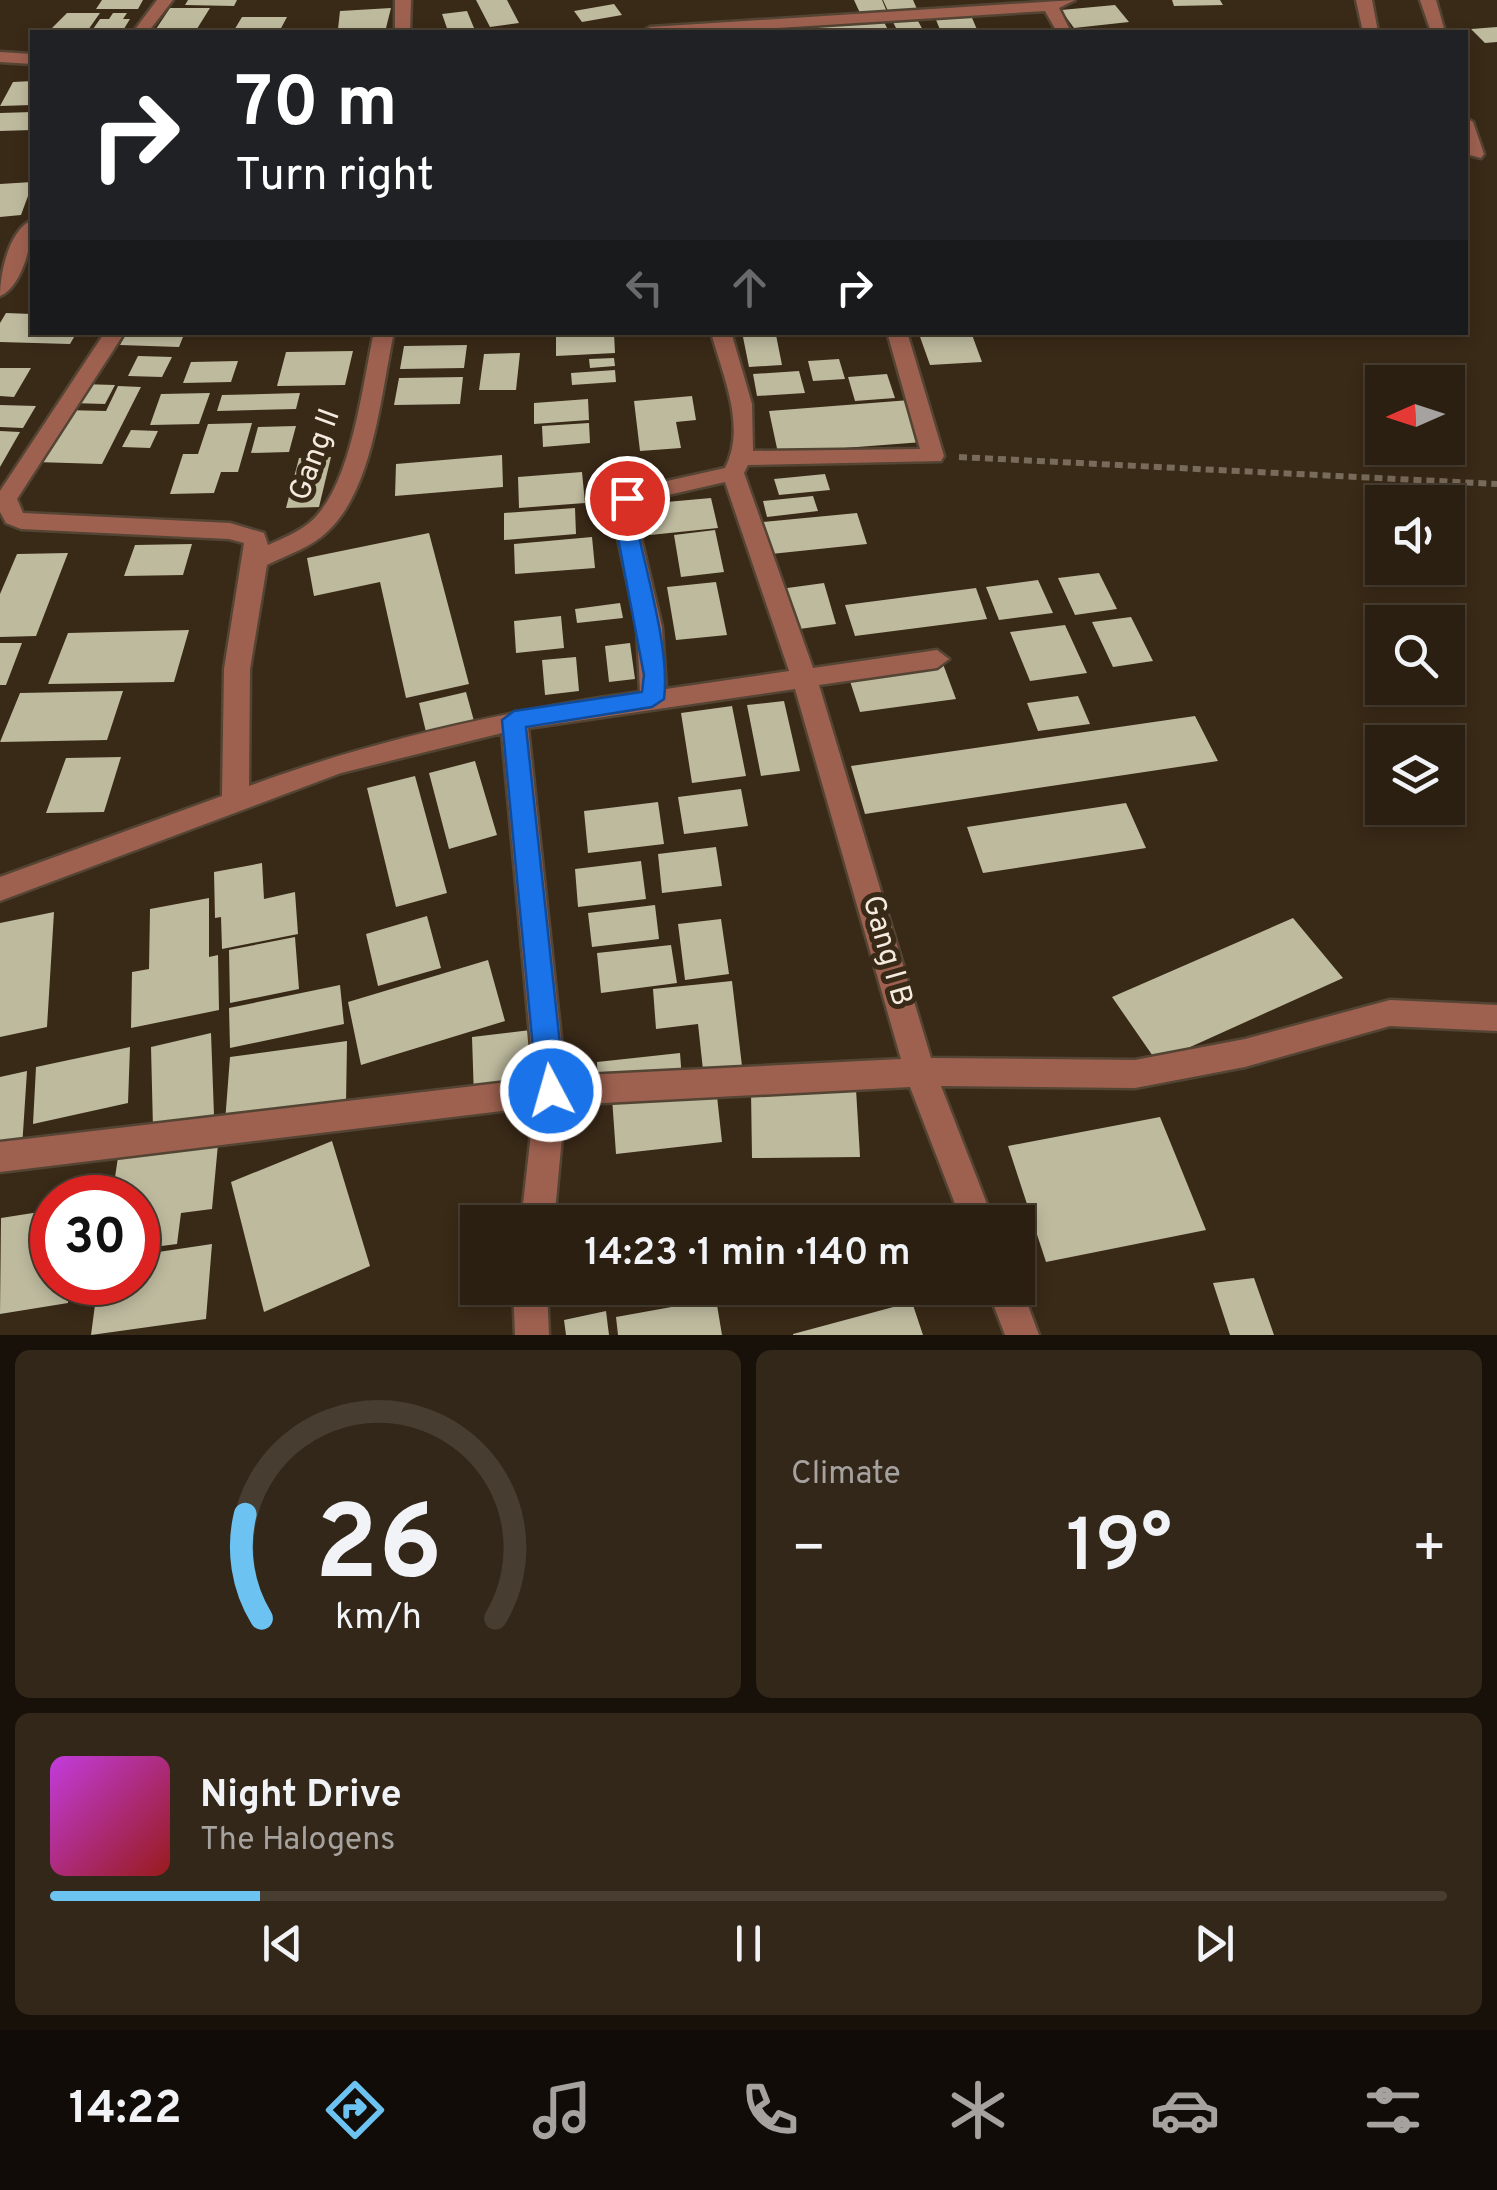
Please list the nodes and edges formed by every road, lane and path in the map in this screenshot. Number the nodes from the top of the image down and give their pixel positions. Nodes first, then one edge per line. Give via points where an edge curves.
1 (165, 0) edge
2 (404, 0) edge
3 (1067, 0) edge
4 (1364, 0) edge
5 (1428, 0) edge
6 (1050, 6) junction
7 (921, 13) junction
8 (142, 30) edge
9 (402, 30) edge
10 (679, 30) edge
11 (929, 30) edge
12 (1063, 30) edge
13 (1371, 30) edge
14 (1437, 30) edge
15 (0, 57) edge
16 (30, 59) edge
17 (1468, 132) edge
18 (1475, 154) dead end
19 (30, 230) edge
20 (0, 290) edge
21 (113, 335) edge
22 (383, 335) edge
23 (722, 335) edge
24 (898, 335) edge
25 (933, 456) junction
26 (739, 466) junction
27 (1497, 484) edge
28 (3, 498) edge
29 (256, 561) junction
30 (937, 659) dead end
31 (804, 676) junction
32 (652, 699) junction
33 (514, 720) junction
34 (236, 802) junction
35 (0, 890) edge
36 (1497, 1018) edge
37 (920, 1072) junction
38 (551, 1091) junction
39 (0, 1157) edge
40 (540, 1205) edge
41 (971, 1205) edge
42 (531, 1305) edge
43 (1011, 1305) edge
44 (532, 1335) edge
45 (1022, 1335) edge

1 - 8 street
2 - 9 street
3 - 6 street
4 - 13 street
5 - 14 street
6 - 7 street
6 - 12 street
7 - 10 street
7 - 11 street
15 - 16 street
17 - 18 street
19 - 20 street
21 - 28 street
22 - 29 street, Gang II via 354,460 334,512 318,528
23 - 26 street, Gang I B via 745,428
24 - 25 street
25 - 26 street
25 - 27 path
26 - 31 street, Gang I B
26 - 32 street via 627,498 622,506 649,629 656,675
28 - 29 street via 21,521 242,534 256,539
29 - 34 street via 237,669
30 - 31 street
31 - 32 street
31 - 37 street, Gang I B
32 - 33 street
33 - 34 street via 337,764
33 - 38 street
34 - 35 street
36 - 37 street via 1390,1013 1246,1053 1135,1074
37 - 38 street
37 - 41 street, Gang I B
38 - 39 street
38 - 40 street
42 - 44 street
43 - 45 street

